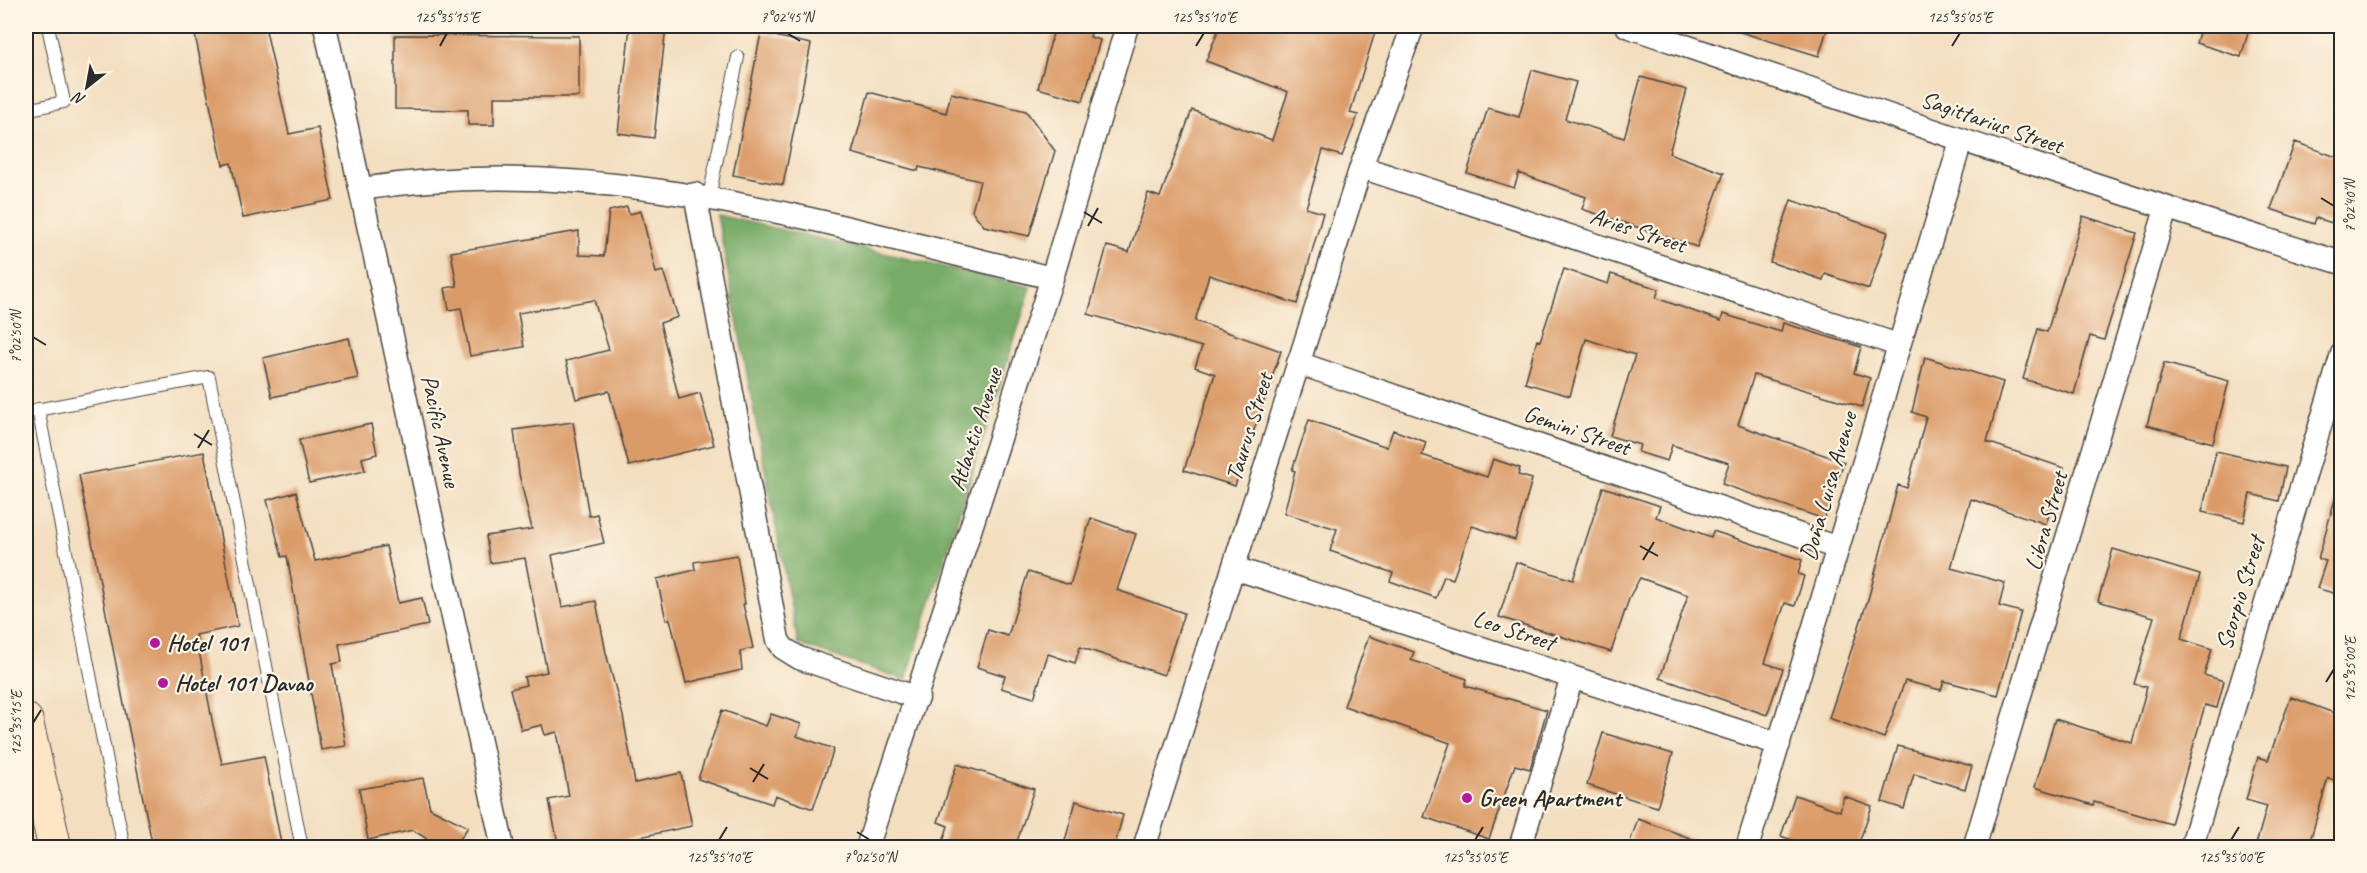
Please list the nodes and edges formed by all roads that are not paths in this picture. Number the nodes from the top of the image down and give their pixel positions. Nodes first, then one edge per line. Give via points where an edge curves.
1 (48, 26) edge
2 (325, 26) edge
3 (1127, 26) edge
4 (1413, 26) edge
5 (1627, 26) edge
6 (738, 57) dead end
7 (26, 110) edge
8 (1961, 141) junction
9 (1361, 167) junction
10 (361, 189) junction
11 (702, 195) junction
12 (2166, 209) junction
13 (2342, 263) edge
14 (1052, 278) junction
15 (1898, 345) junction
16 (2342, 354) edge
17 (1298, 363) junction
18 (32, 410) edge
19 (1838, 548) junction
20 (1234, 568) junction
21 (1572, 677) junction
22 (918, 698) junction
23 (26, 720) edge
24 (1779, 744) junction
25 (55, 848) edge
26 (124, 848) edge
27 (302, 848) edge
28 (503, 848) edge
29 (867, 848) edge
30 (1144, 848) edge
31 (1520, 848) edge
32 (1747, 848) edge
33 (1974, 848) edge
34 (2191, 848) edge

1 - 7 lane via 64,102
2 - 10 street, Pacific Avenue
3 - 14 street, Atlantic Avenue
4 - 9 street, Taurus Street
5 - 8 street, Sagittarius Street
6 - 11 lane
8 - 12 street, Sagittarius Street
8 - 15 street, Doña Luisa Avenue
9 - 15 street, Aries Street
9 - 17 street, Taurus Street
10 - 11 street via 442,180 558,178
10 - 28 street, Pacific Avenue
11 - 14 street
11 - 22 street via 778,640 799,658
12 - 13 street, Sagittarius Street
12 - 33 street, Libra Street
14 - 22 street, Atlantic Avenue
15 - 19 street, Doña Luisa Avenue
16 - 34 street, Scorpio Street
17 - 19 street, Gemini Street
17 - 20 street, Taurus Street
18 - 26 lane
18 - 27 lane via 209,377
19 - 24 street, Doña Luisa Avenue
20 - 21 street, Leo Street
20 - 30 street, Taurus Street
21 - 24 street, Leo Street
21 - 31 street
22 - 29 street, Atlantic Avenue
23 - 25 street
24 - 32 street, Doña Luisa Avenue

